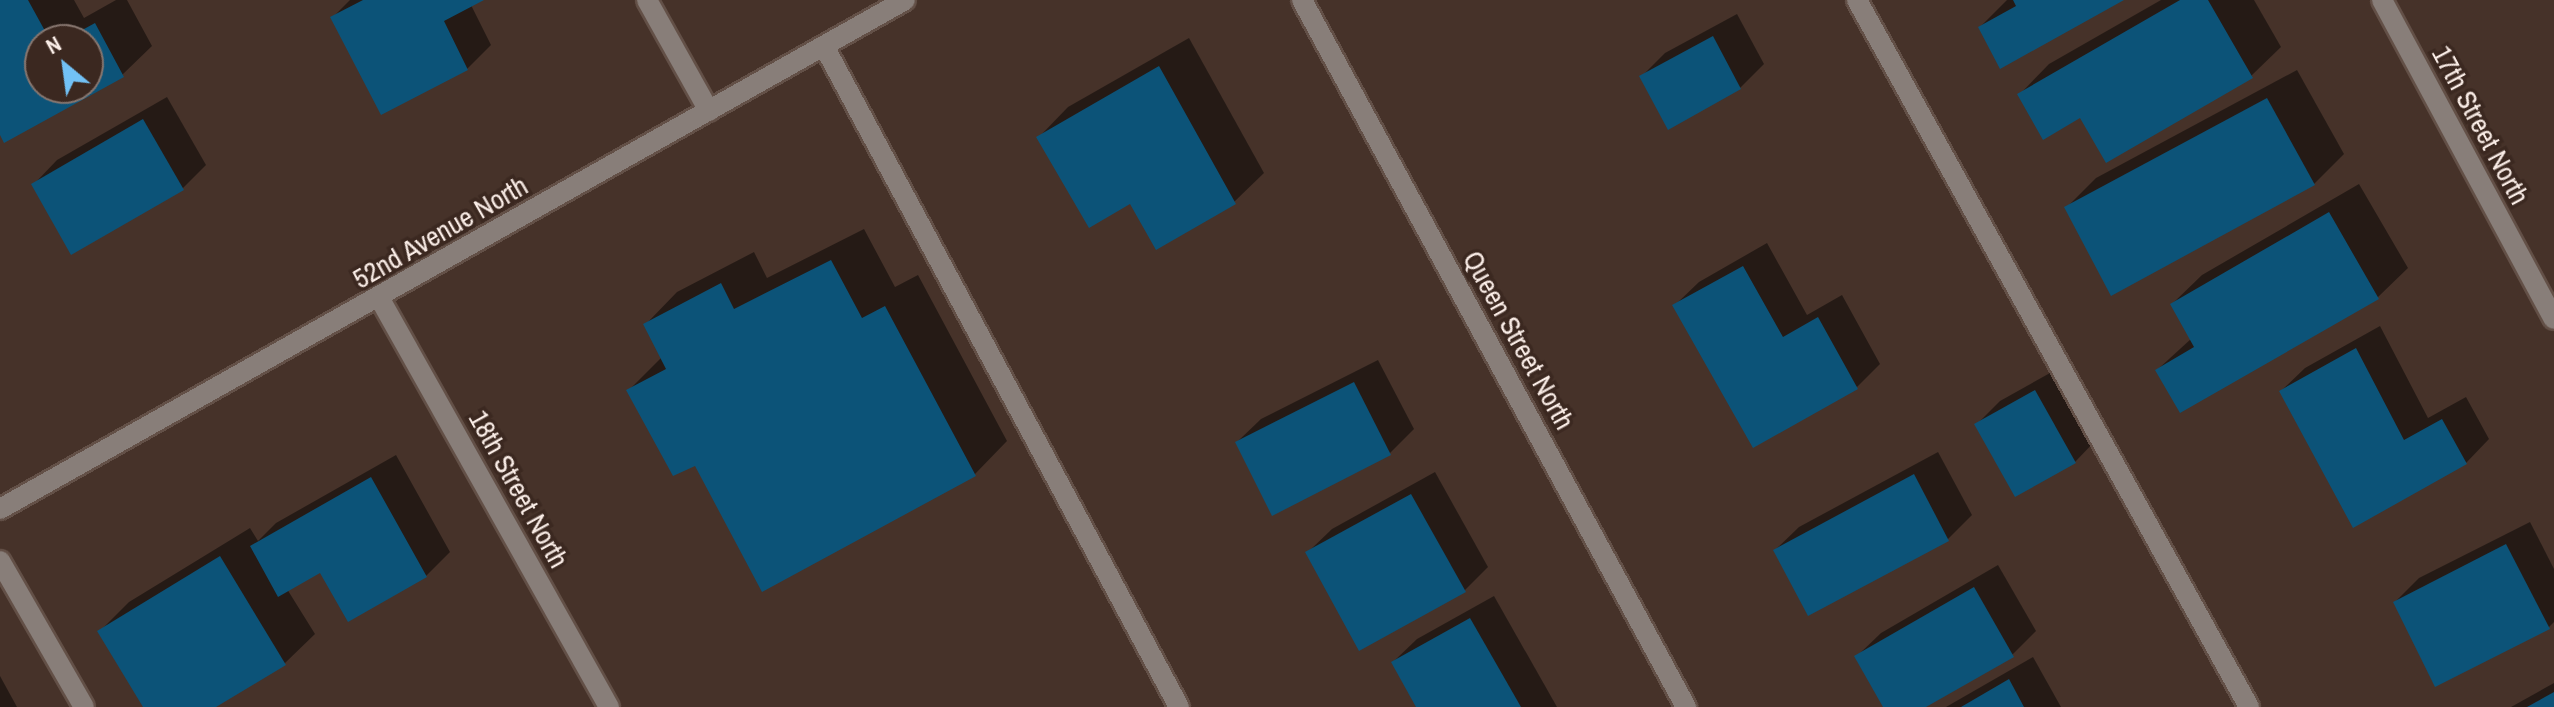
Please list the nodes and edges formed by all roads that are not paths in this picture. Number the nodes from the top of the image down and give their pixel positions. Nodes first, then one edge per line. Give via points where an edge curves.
1 (647, 0) edge
2 (905, 0) edge
3 (1302, 0) edge
4 (1857, 0) edge
5 (2382, 0) edge
6 (824, 46) junction
7 (709, 111) junction
8 (380, 299) junction
9 (2554, 319) edge
10 (3, 499) edge
11 (0, 561) edge
12 (84, 707) edge
13 (609, 707) edge
14 (1179, 707) edge
15 (1686, 707) edge
16 (2249, 707) edge

1 - 7 street
2 - 6 street, 52nd Avenue North
3 - 15 street, Queen Street North
4 - 16 street
5 - 9 street, 17th Street North
6 - 7 street, 52nd Avenue North
6 - 14 street
7 - 8 street, 52nd Avenue North
8 - 10 street, 52nd Avenue North
8 - 13 street, 18th Street North
11 - 12 street

